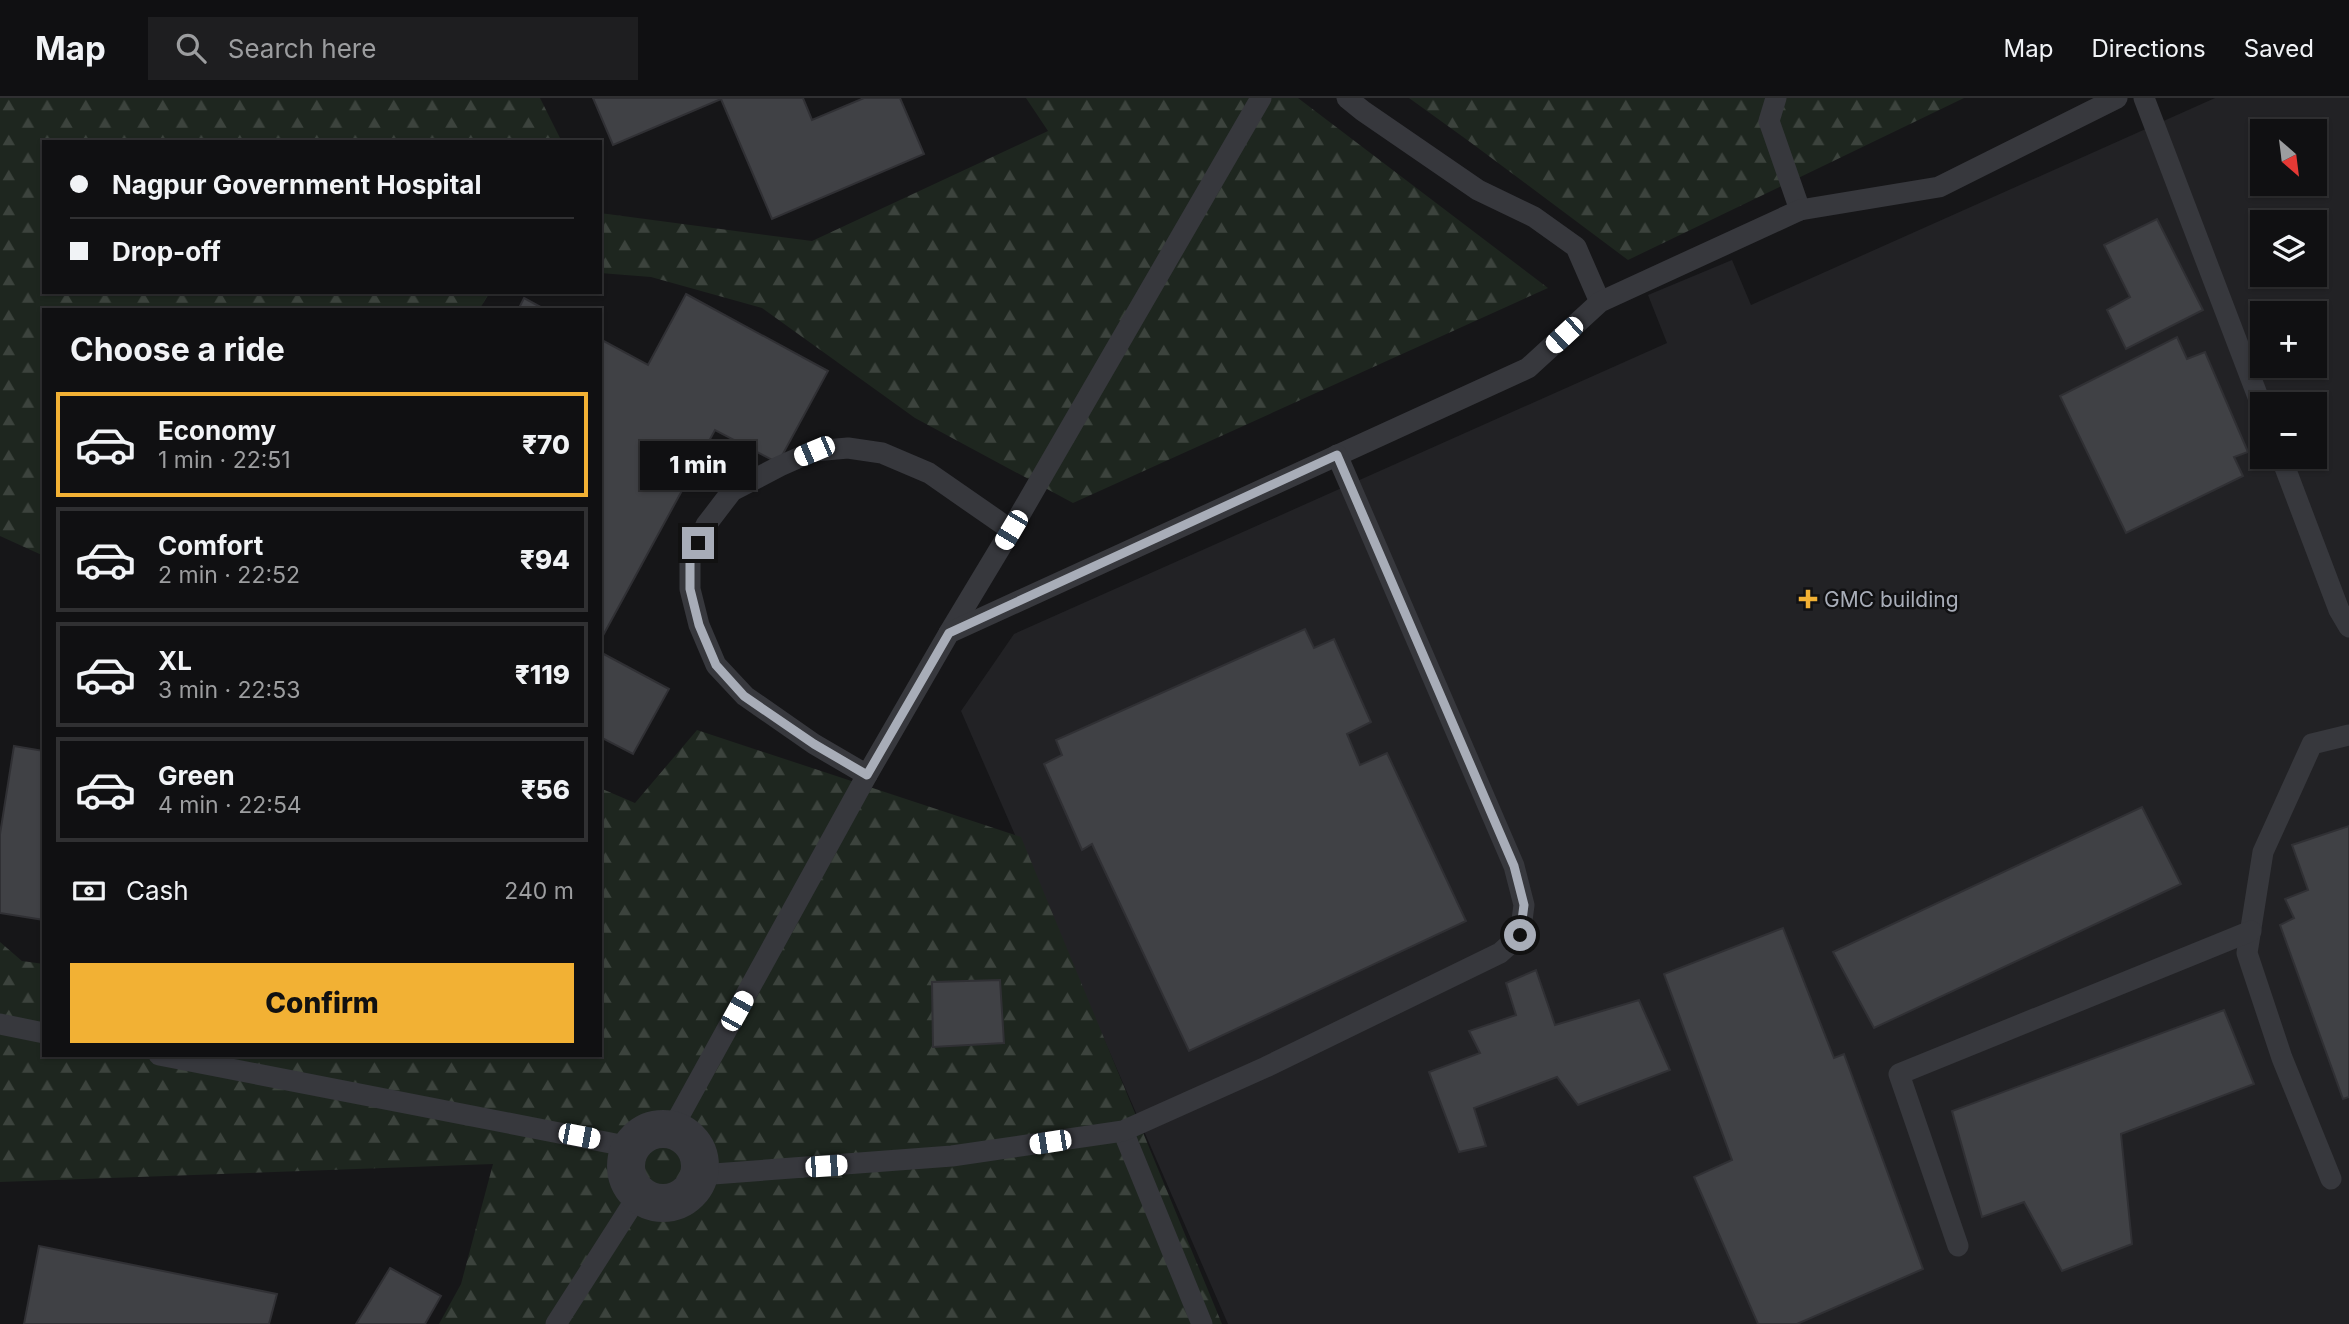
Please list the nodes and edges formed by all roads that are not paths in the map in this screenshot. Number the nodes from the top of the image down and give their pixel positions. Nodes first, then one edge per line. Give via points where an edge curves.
1 (1261, 98) edge
2 (1347, 98) edge
3 (1776, 98) edge
4 (2117, 98) edge
5 (2144, 98) edge
6 (1800, 210) junction
7 (1600, 302) junction
8 (2256, 392) edge
9 (1337, 455) junction
10 (2286, 469) edge
11 (1011, 530) junction
12 (2349, 627) edge
13 (949, 633) junction
14 (2349, 735) edge
15 (867, 775) junction
16 (2250, 931) junction
17 (0, 1024) edge
18 (42, 1033) edge
19 (169, 1057) edge
20 (672, 1129) junction
21 (1123, 1131) junction
22 (631, 1147) junction
23 (700, 1175) junction
24 (2331, 1179) dead end
25 (639, 1194) junction
26 (1958, 1246) dead end
27 (556, 1324) edge
28 (1202, 1324) edge

1 - 11 lane
2 - 7 lane via 1478,190 1534,217 1576,247
3 - 6 lane via 1769,121
4 - 6 lane via 1939,187
5 - 8 lane
6 - 7 lane
7 - 9 lane via 1528,369
9 - 13 lane
9 - 21 lane via 1514,866 1524,905 1520,935 1500,953
10 - 12 lane
11 - 13 lane
11 - 15 lane via 929,473 883,453 848,448 814,451 732,491 706,525 690,560 690,589 716,665 744,696
13 - 15 lane
14 - 16 lane via 2312,744 2263,852
15 - 20 lane
16 - 24 lane via 2247,953 2282,1058
16 - 26 lane via 1899,1074
17 - 18 lane
19 - 22 lane
20 - 22 street via 649,1132
20 - 23 street via 692,1142 701,1163
21 - 23 lane via 952,1156
21 - 28 lane
22 - 25 street via 627,1171
23 - 25 street via 695,1186 675,1201 662,1203
25 - 27 lane

